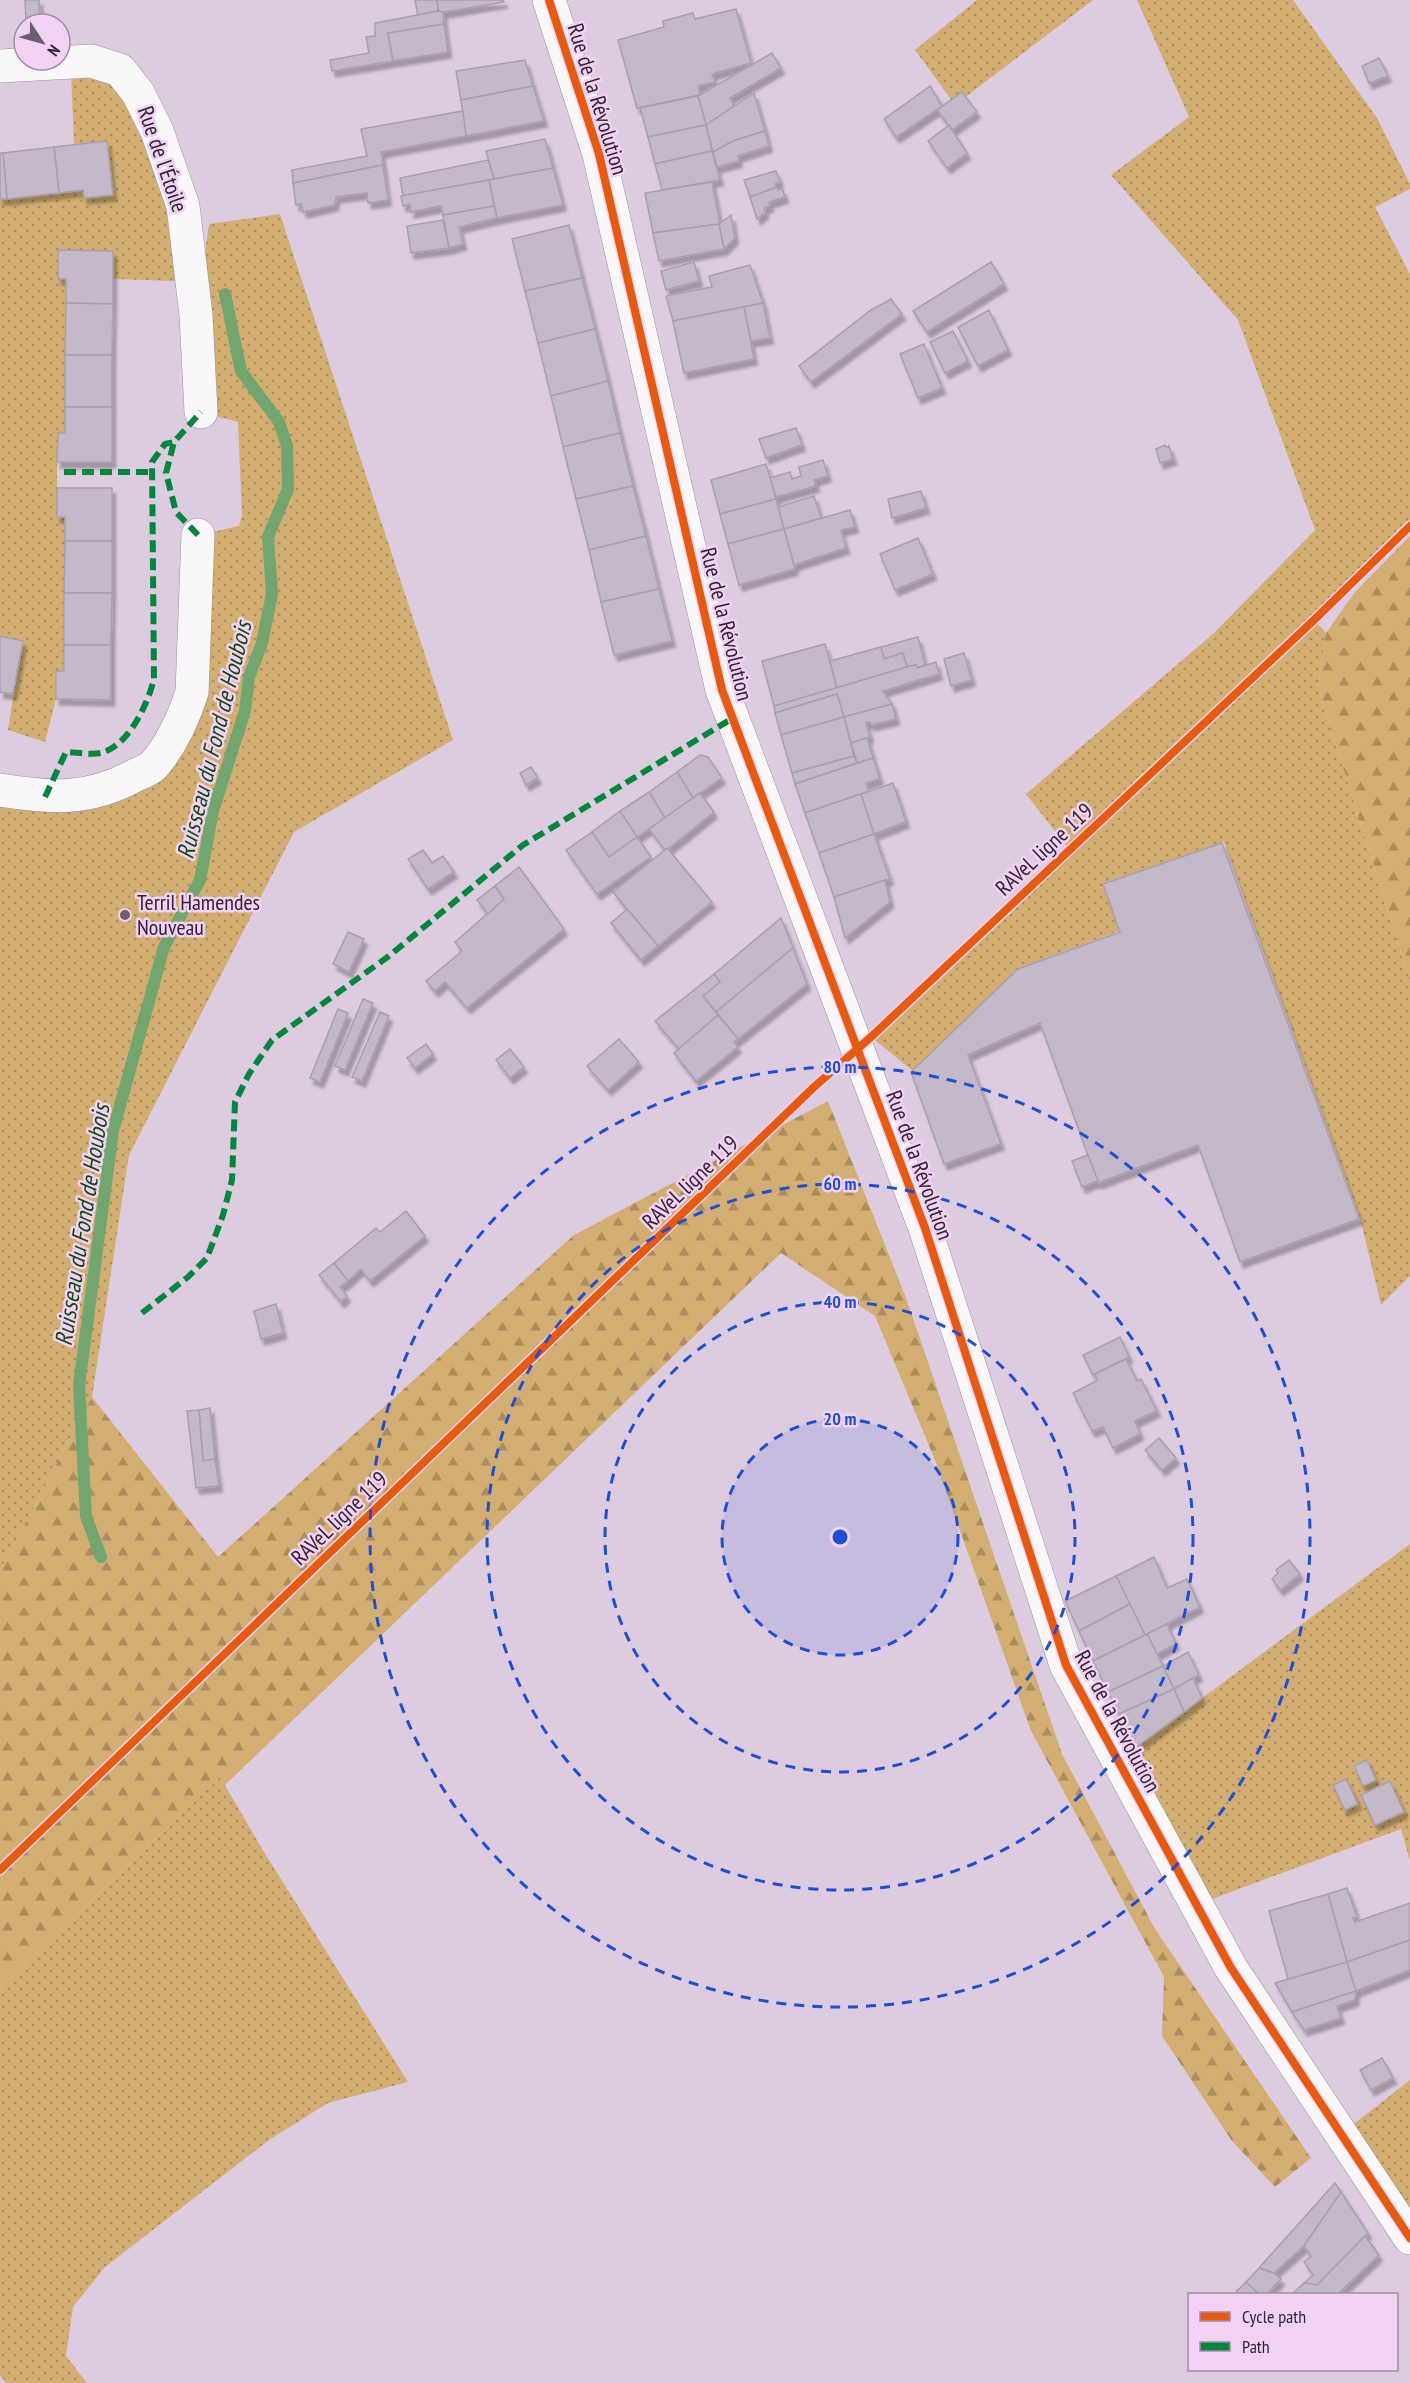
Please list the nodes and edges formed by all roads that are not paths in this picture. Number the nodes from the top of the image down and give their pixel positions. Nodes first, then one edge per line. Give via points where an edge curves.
1 (549, 0) edge
2 (0, 66) edge
3 (201, 412) dead end
4 (198, 535) dead end
5 (0, 790) edge
6 (1410, 2238) edge

1 - 6 street, Rue de la Révolution via 599,154 722,690 925,1228 1065,1665 1230,1968
2 - 3 street, Rue de l'Étoile via 91,61 120,70 138,93 157,131 183,206 196,315
4 - 5 street via 192,692 172,737 152,767 119,784 86,794 45,797

